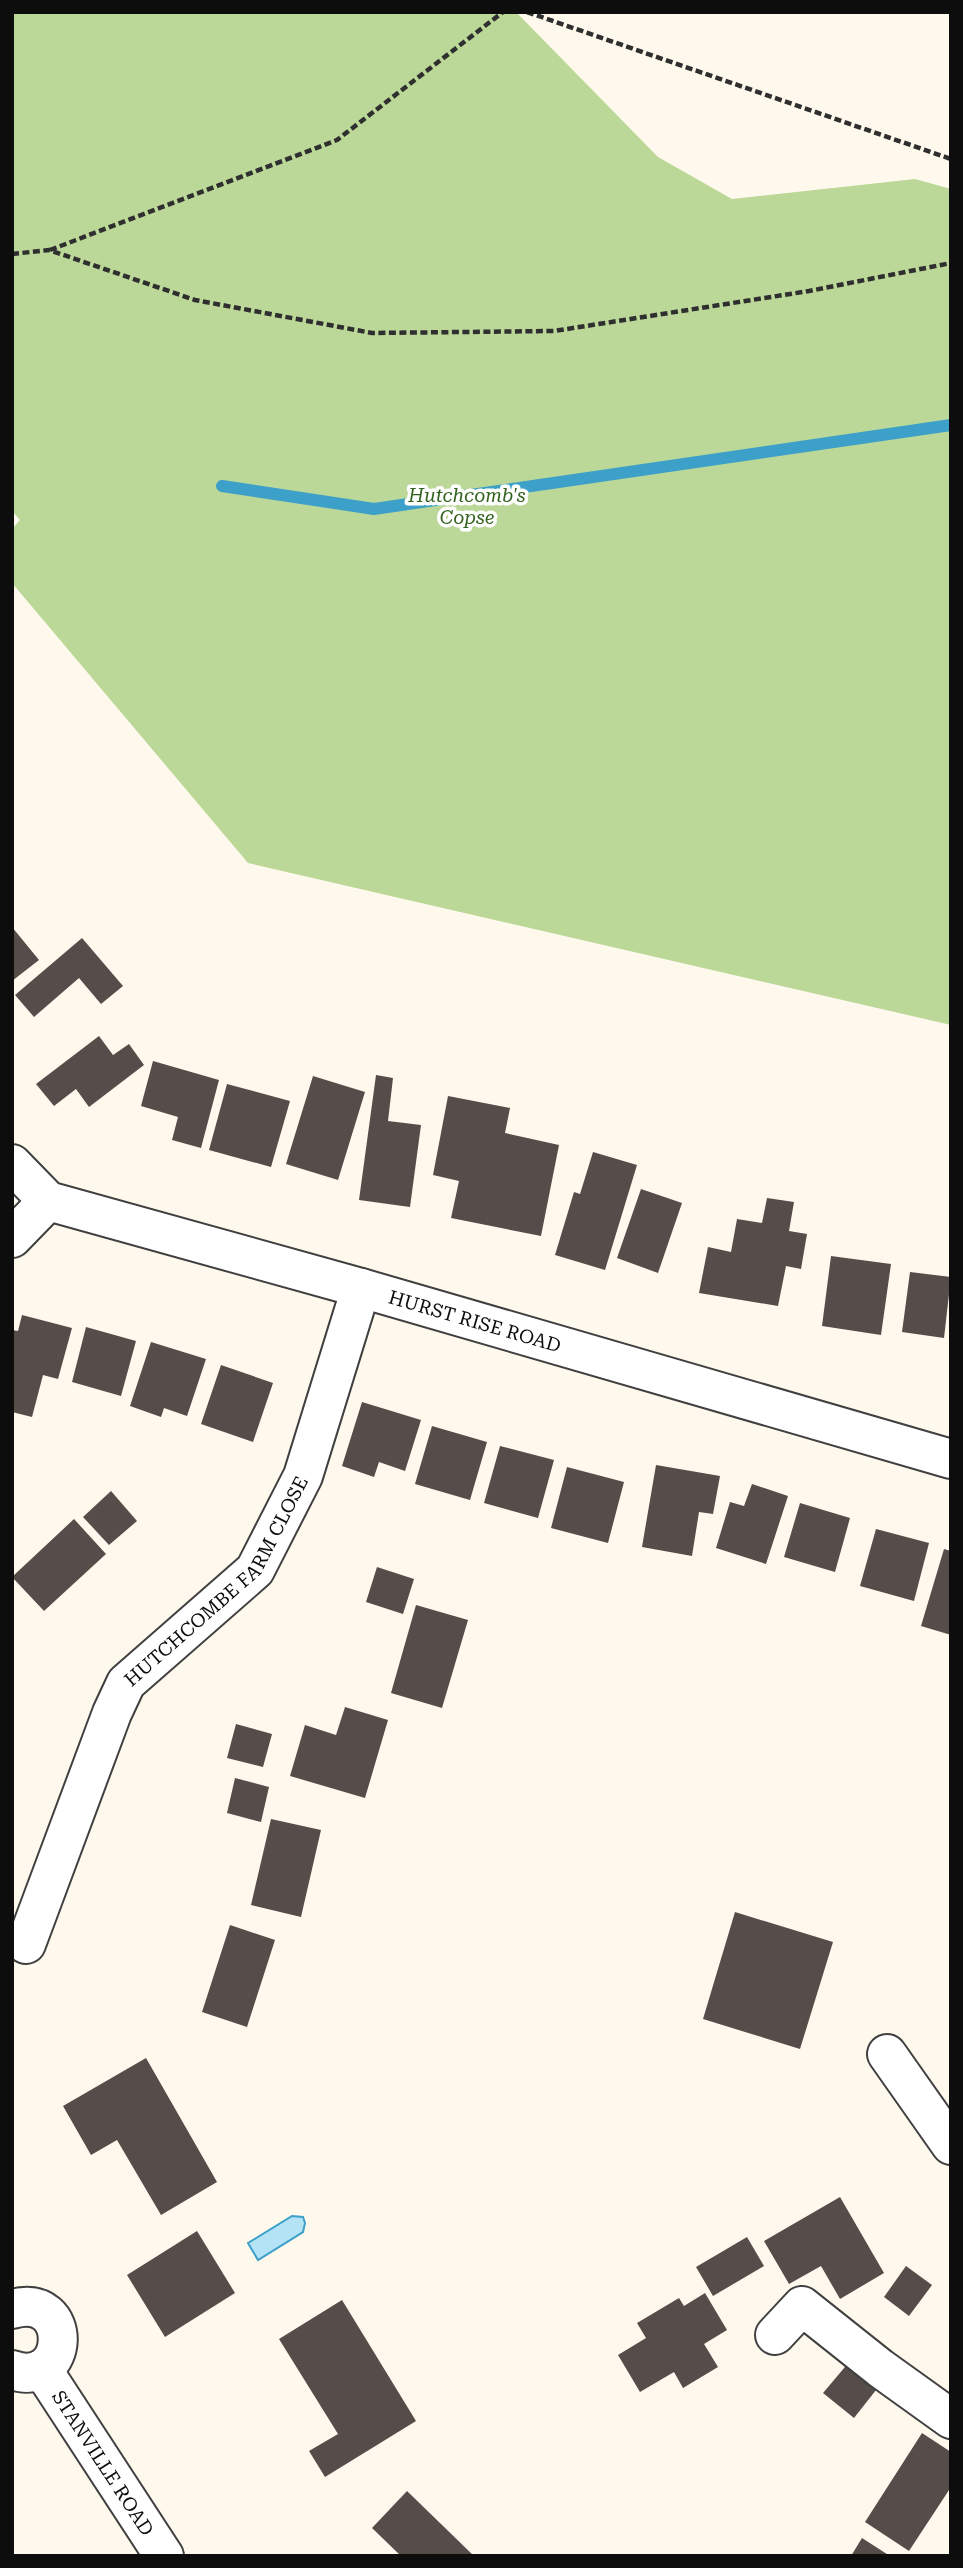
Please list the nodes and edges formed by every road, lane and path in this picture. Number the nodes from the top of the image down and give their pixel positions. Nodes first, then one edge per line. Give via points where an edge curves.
1 (503, 12) edge
2 (527, 12) edge
3 (951, 159) edge
4 (49, 250) junction
5 (12, 254) edge
6 (951, 263) edge
7 (12, 1164) edge
8 (48, 1201) junction
9 (12, 1238) edge
10 (361, 1288) junction
11 (951, 1459) edge
12 (26, 1944) dead end
13 (887, 2054) dead end
14 (951, 2146) edge
15 (12, 2309) edge
16 (775, 2334) dead end
17 (27, 2369) edge
18 (951, 2418) edge
19 (164, 2556) edge

1 - 4 path via 337,140
2 - 3 path
4 - 5 path
4 - 6 path via 195,300 372,333 554,331 809,291
7 - 8 street
8 - 9 street
8 - 10 street, HURST RISE ROAD
10 - 11 street, HURST RISE ROAD
10 - 12 street, HUTCHCOMBE FARM CLOSE via 297,1488 255,1570 125,1683
13 - 14 street
15 - 17 street, STANVILLE ROAD via 33,2307 55,2323 56,2354
16 - 18 street via 802,2306
17 - 19 street, STANVILLE ROAD

